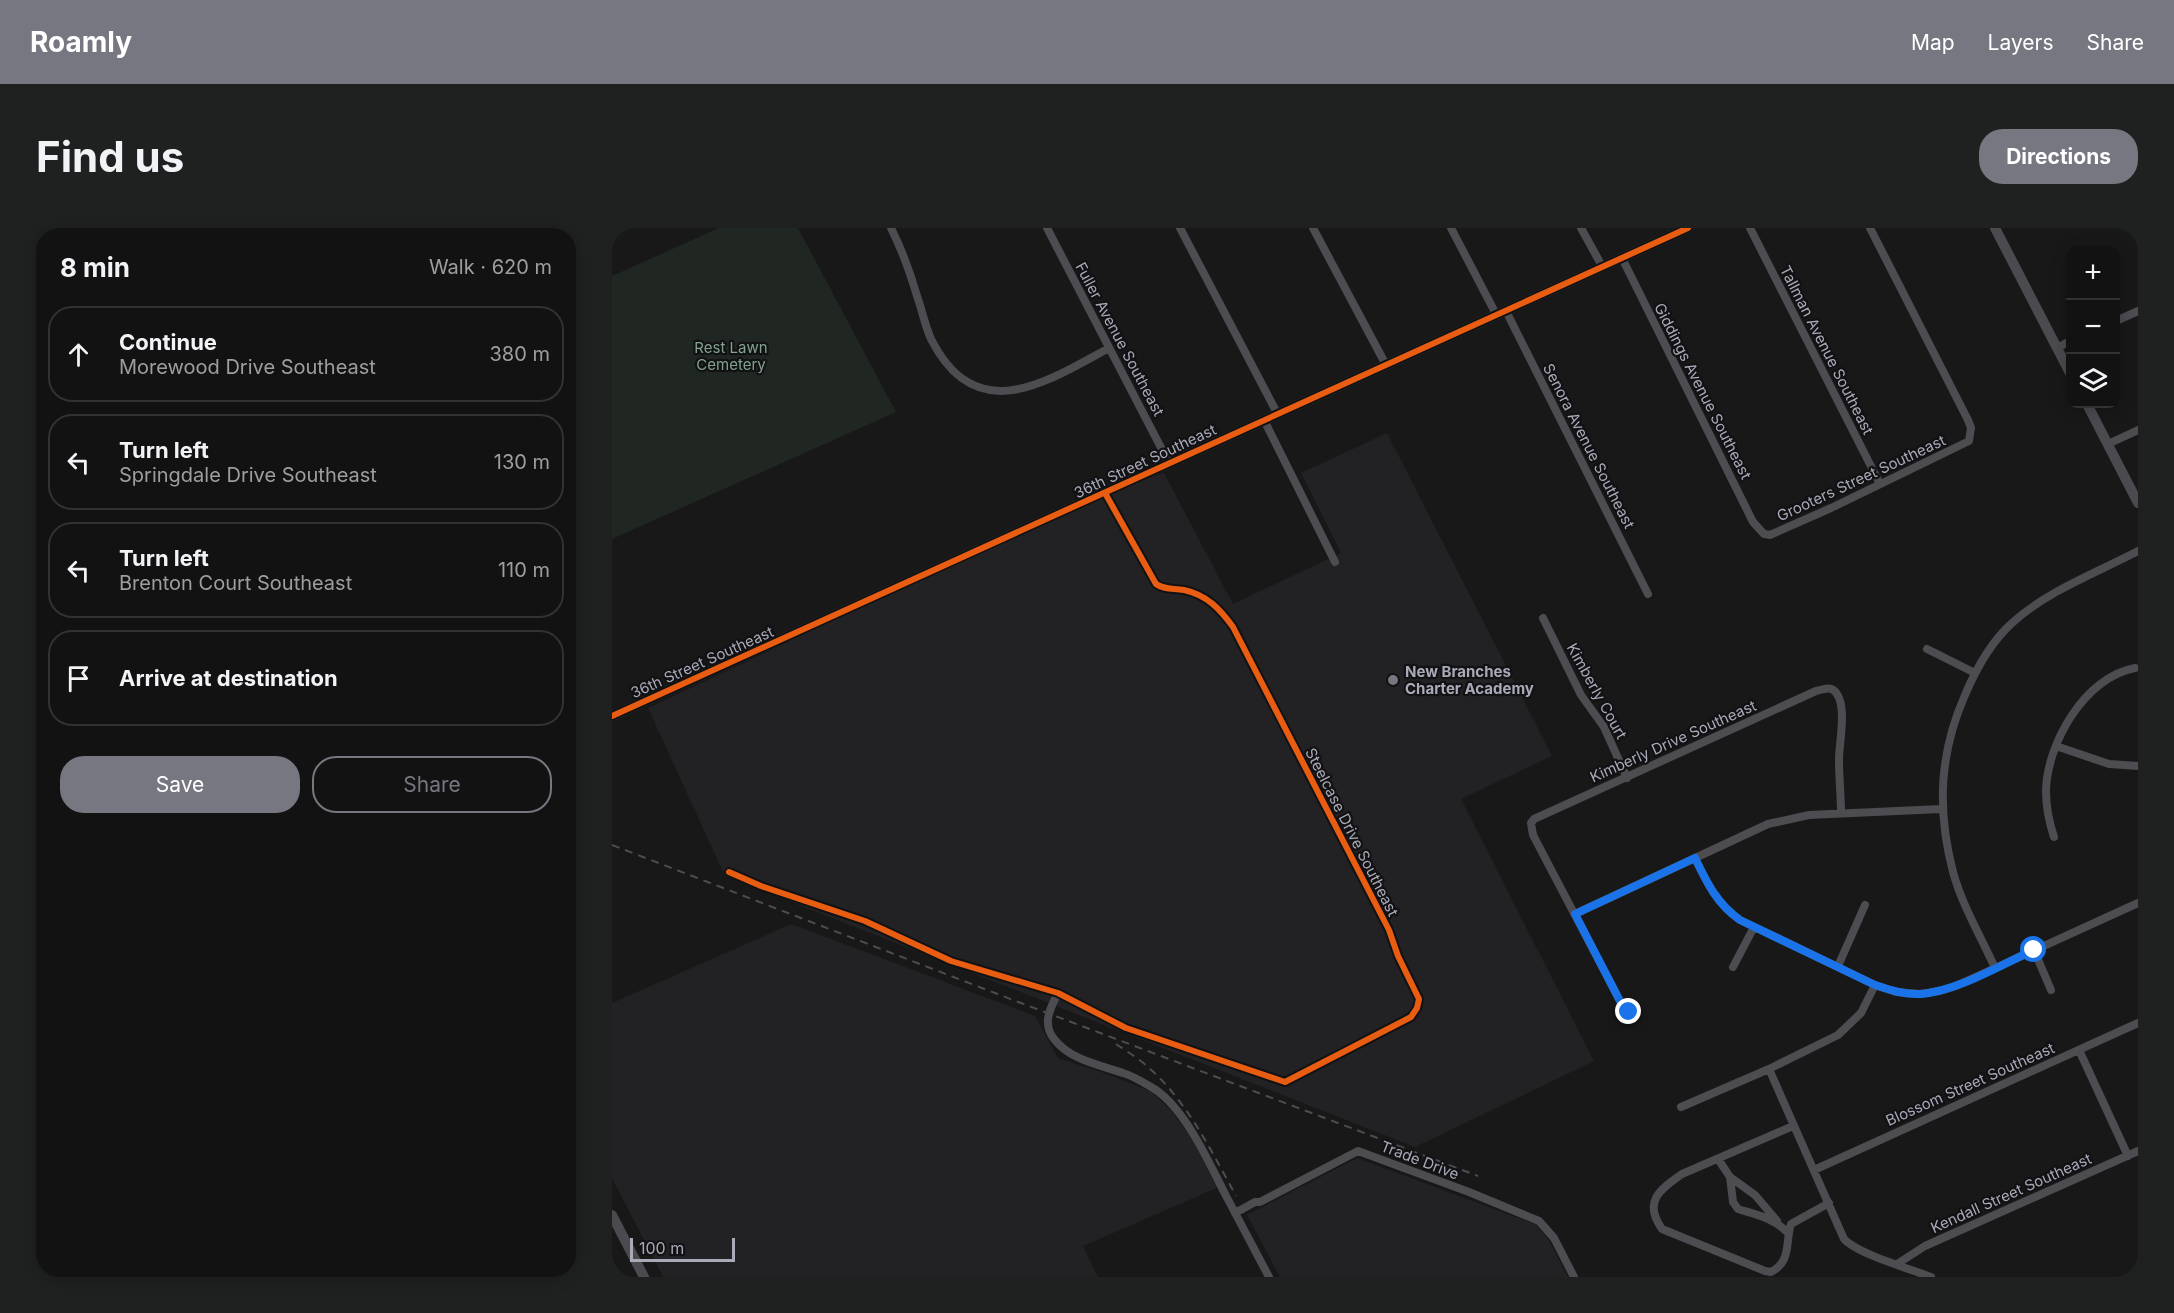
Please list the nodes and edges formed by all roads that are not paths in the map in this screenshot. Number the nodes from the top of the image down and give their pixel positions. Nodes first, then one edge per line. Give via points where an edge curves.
1 (891, 228) edge
2 (1047, 228) edge
3 (1180, 228) edge
4 (1313, 228) edge
5 (1451, 228) edge
6 (1581, 228) edge
7 (1688, 228) edge
8 (1750, 228) edge
9 (1870, 228) edge
10 (1995, 228) edge
11 (1622, 258) junction
12 (1602, 266) junction
13 (2138, 311) edge
14 (1501, 313) junction
15 (2120, 319) edge
16 (2066, 343) edge
17 (1109, 348) junction
18 (2057, 348) junction
19 (1386, 365) junction
20 (2066, 365) edge
21 (2089, 408) edge
22 (1277, 413) junction
23 (1264, 420) junction
24 (2138, 430) edge
25 (2109, 444) junction
26 (1169, 463) junction
27 (1880, 484) junction
28 (1105, 493) junction
29 (2138, 503) edge
30 (1764, 534) joint
31 (2138, 551) edge
32 (1335, 562) dead end
33 (1648, 594) dead end
34 (1543, 618) dead end
35 (1928, 649) dead end
36 (2135, 668) dead end
37 (1975, 673) junction
38 (612, 716) edge
39 (2056, 746) junction
40 (2138, 766) edge
41 (1627, 778) junction
42 (1941, 808) junction
43 (1841, 813) junction
44 (2054, 837) dead end
45 (1695, 858) junction
46 (729, 872) dead end
47 (2138, 903) edge
48 (1865, 905) dead end
49 (1575, 914) junction
50 (1754, 927) junction
51 (2034, 950) junction
52 (1838, 966) junction
53 (1733, 967) dead end
54 (1995, 968) junction
55 (1875, 985) junction
56 (2051, 990) dead end
57 (1058, 993) junction
58 (1629, 1012) dead end
59 (2138, 1023) edge
60 (2079, 1050) junction
61 (1768, 1069) junction
62 (1681, 1107) dead end
63 (1793, 1126) junction
64 (2138, 1151) edge
65 (2128, 1156) junction
66 (1718, 1159) junction
67 (1814, 1170) junction
68 (1730, 1177) junction
69 (1829, 1203) junction
70 (1235, 1213) junction
71 (612, 1215) edge
72 (1779, 1224) junction
73 (615, 1228) edge
74 (1788, 1233) junction
75 (1897, 1264) junction
76 (644, 1277) edge
77 (1269, 1277) edge
78 (1574, 1277) edge
79 (1931, 1277) edge

1 - 17 street via 905,258 930,338 949,368 961,378 983,388 1016,390 1054,378
2 - 17 street, Fuller Avenue Southeast
3 - 22 street
4 - 19 street
5 - 14 street, Senora Avenue Southeast
6 - 12 street
7 - 11 street, 36th Street Southeast
8 - 27 street, Tallman Avenue Southeast
9 - 27 street, Grooters Street Southeast via 1971,428 1969,441
10 - 18 street
11 - 12 street, 36th Street Southeast
11 - 30 street, Giddings Avenue Southeast via 1753,522
12 - 14 street, 36th Street Southeast
13 - 15 street
14 - 19 street, 36th Street Southeast
14 - 33 street, Senora Avenue Southeast
16 - 18 street
17 - 26 street, Fuller Avenue Southeast
18 - 20 street
19 - 22 street, 36th Street Southeast
21 - 25 street
22 - 23 street, 36th Street Southeast
23 - 26 street, 36th Street Southeast
23 - 32 street
24 - 25 street
25 - 29 street
26 - 28 street, 36th Street Southeast
27 - 30 street, Grooters Street Southeast via 1778,533
28 - 38 street, 36th Street Southeast
28 - 57 street, Steelcase Drive Southeast via 1156,584 1206,599 1233,627 1389,930 1419,999 1411,1017 1286,1082 1126,1028
31 - 37 street via 2026,611 1993,645
34 - 41 street, Kimberly Court via 1581,695 1604,727
35 - 37 street
36 - 39 street via 2114,674 2090,694 2065,725
37 - 42 street via 1950,738
39 - 40 street via 2109,764
39 - 44 street via 2046,790 2046,810
41 - 43 street, Kimberly Drive Southeast via 1828,688 1838,694 1842,715
41 - 49 street, Kimberly Drive Southeast via 1531,823 1533,835
42 - 43 street
42 - 54 street via 1953,873
43 - 45 street via 1768,824
45 - 49 street
45 - 50 street via 1711,891 1726,910
46 - 57 street, Steelcase Drive Southeast via 865,921 951,961
47 - 51 street
48 - 52 street
49 - 58 street
50 - 52 street
50 - 53 street
51 - 54 street
51 - 56 street
52 - 55 street
54 - 55 street via 1956,986 1920,994
55 - 61 street via 1862,1013 1838,1035
57 - 70 street via 1048,1013 1048,1030 1054,1040 1066,1051 1126,1073 1157,1091 1183,1118
59 - 60 street, Blossom Street Southeast
60 - 65 street
60 - 67 street, Blossom Street Southeast
61 - 62 street
61 - 63 street
63 - 66 street
63 - 67 street
64 - 65 street, Kendall Street Southeast
65 - 75 street, Kendall Street Southeast via 1925,1246
66 - 68 street
66 - 74 street via 1665,1185 1653,1207 1662,1229 1771,1272 1783,1263 1788,1252
67 - 69 street
68 - 72 street via 1755,1195
68 - 72 street via 1733,1202 1738,1209
69 - 74 street via 1791,1224
69 - 75 street via 1849,1245
70 - 77 street
70 - 78 street, Trade Drive via 1358,1151 1539,1221 1554,1238
71 - 73 street
72 - 74 street
73 - 76 street
75 - 79 street

